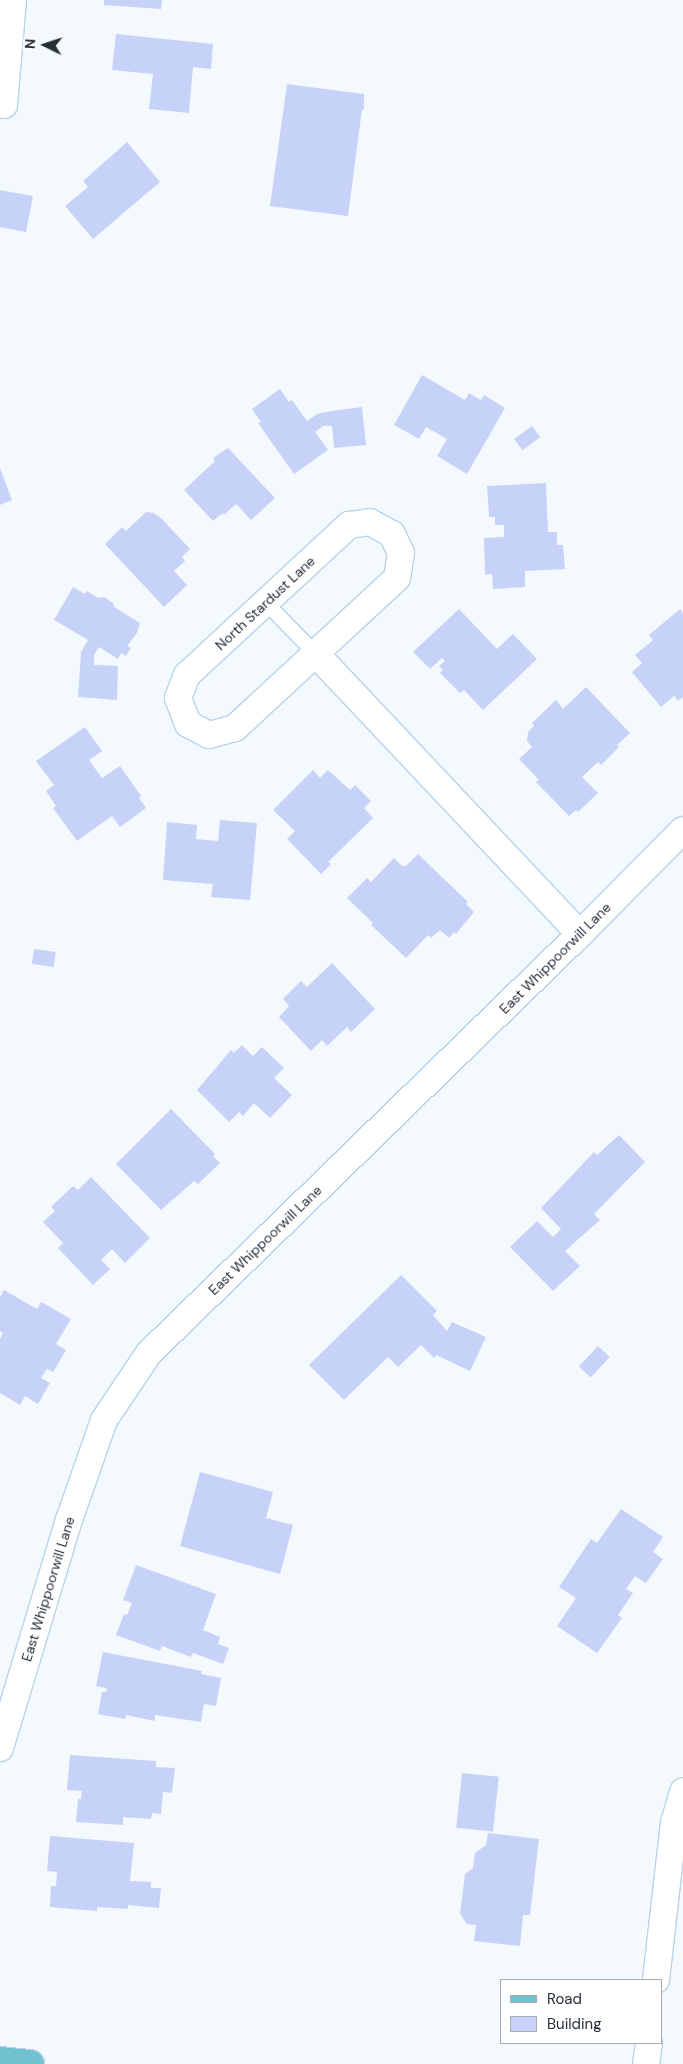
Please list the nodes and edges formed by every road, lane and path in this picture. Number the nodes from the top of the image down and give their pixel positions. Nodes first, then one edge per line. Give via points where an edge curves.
1 (13, 0) edge
2 (4, 104) dead end
3 (265, 602) junction
4 (316, 654) junction
5 (683, 830) edge
6 (580, 934) junction
7 (0, 1748) edge
8 (683, 1791) edge
9 (656, 1979) edge
10 (648, 2044) edge
11 (0, 2061) edge
12 (30, 2064) edge
13 (646, 2064) edge

1 - 2 street
3 - 4 lane
3 - 4 street, North Stardust Lane via 349,525 370,522 392,534 401,553 397,578
3 - 4 street, North Stardust Lane via 188,675 178,698 188,724 209,735 235,728
4 - 6 street
5 - 6 street, East Whippoorwill Lane
6 - 7 street, East Whippoorwill Lane via 150,1353 104,1420 69,1520
8 - 9 street via 674,1823
10 - 13 street
11 - 12 main road

